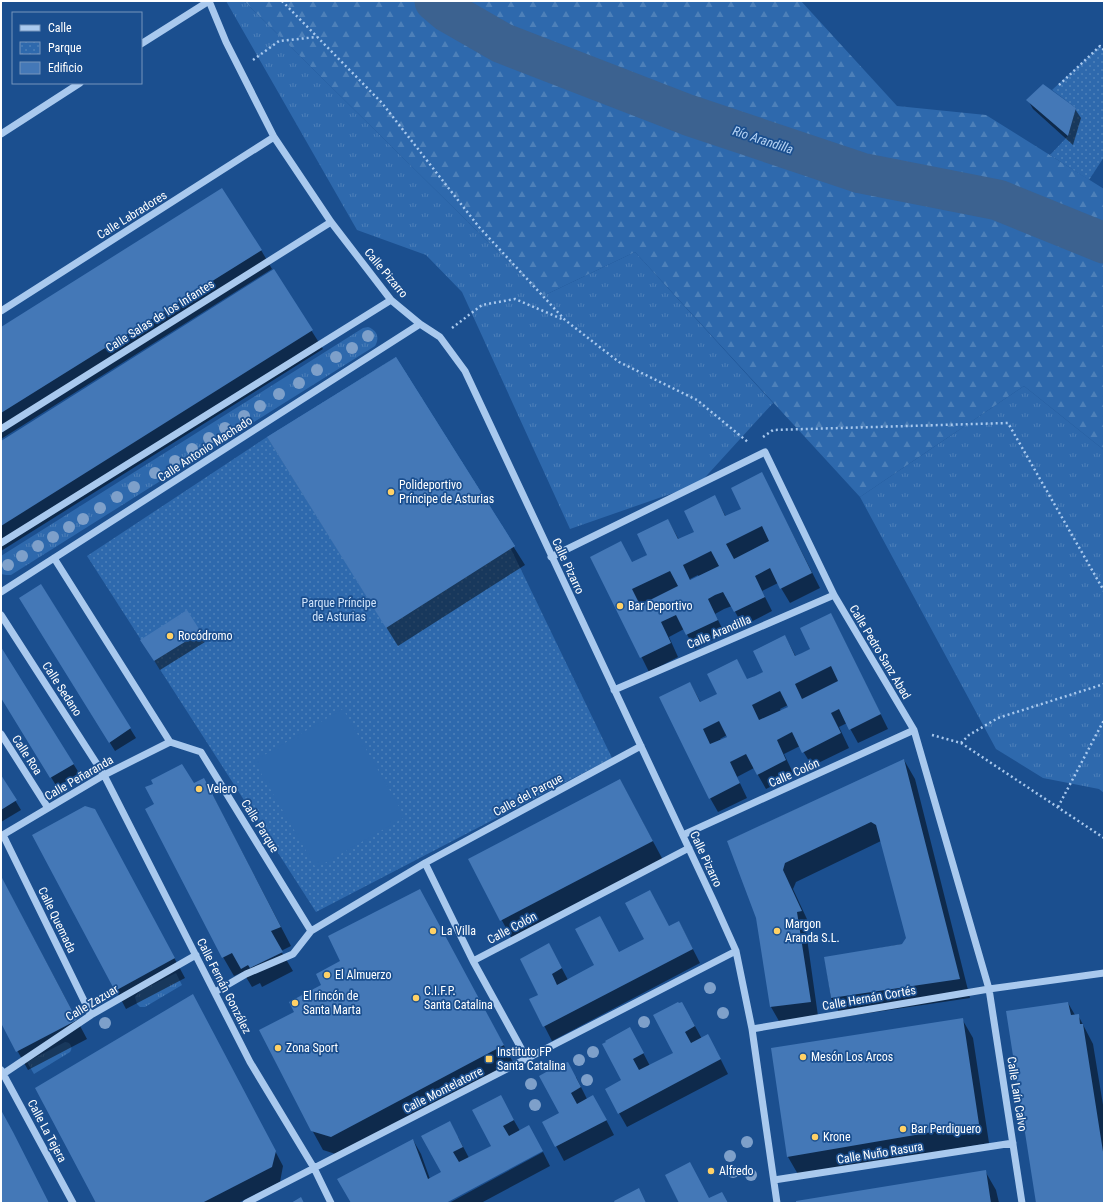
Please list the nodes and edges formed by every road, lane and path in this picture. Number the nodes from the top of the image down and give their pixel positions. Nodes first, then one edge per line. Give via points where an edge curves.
1 (209, 1) edge
2 (282, 1) edge
3 (318, 37) junction
4 (142, 43) edge
5 (1104, 50) edge
6 (240, 69) junction
7 (78, 84) edge
8 (1059, 84) dead end
9 (1, 134) edge
10 (274, 137) junction
11 (331, 222) junction
12 (391, 300) junction
13 (1, 311) edge
14 (565, 320) junction
15 (420, 324) junction
16 (440, 337) junction
17 (1, 429) edge
18 (762, 438) dead end
19 (750, 445) dead end
20 (1, 543) edge
21 (551, 557) junction
22 (54, 558) junction
23 (1104, 591) edge
24 (1, 592) edge
25 (834, 594) junction
26 (1, 615) edge
27 (1104, 684) edge
28 (614, 690) junction
29 (1104, 720) edge
30 (914, 730) junction
31 (1, 734) edge
32 (170, 742) junction
33 (961, 743) junction
34 (641, 746) junction
35 (104, 775) junction
36 (1058, 807) junction
37 (48, 808) junction
38 (683, 835) junction
39 (2, 836) edge
40 (1104, 838) edge
41 (689, 848) junction
42 (425, 863) junction
43 (312, 930) junction
44 (736, 951) junction
45 (196, 955) junction
46 (473, 961) junction
47 (1104, 973) edge
48 (989, 989) junction
49 (215, 992) junction
50 (91, 1015) junction
51 (752, 1029) junction
52 (527, 1059) junction
53 (2, 1072) edge
54 (1013, 1143) junction
55 (314, 1168) junction
56 (774, 1180) junction
57 (73, 1203) edge
58 (246, 1203) edge
59 (332, 1203) edge
60 (778, 1203) edge
61 (1022, 1203) edge

1 - 4 street
1 - 6 street, Calle Pizarro
2 - 3 path
3 - 6 path via 279,41
3 - 14 path via 382,102 479,227
5 - 8 path via 1100,46
6 - 10 street, Calle Pizarro
7 - 9 street
10 - 11 street, Calle Pizarro
10 - 13 street, Calle Labradores
11 - 12 street, Calle Pizarro
11 - 17 street, Calle Salas de los Infantes
12 - 15 street, Calle Pizarro
12 - 20 street
14 - 16 path via 515,299 482,305
14 - 19 path via 619,362 697,400
15 - 16 street, Calle Pizarro
15 - 22 street, Calle Antonio Machado
16 - 21 street, Calle Pizarro via 465,371
18 - 23 path via 773,430 1008,423
21 - 25 street, Calle Pedro Sanz Abad via 765,452
21 - 28 street, Calle Pizarro
22 - 24 street, Calle Antonio Machado
22 - 32 street
25 - 28 street, Calle Arandilla
25 - 30 street, Calle Pedro Sanz Abad
26 - 35 street, Calle Sedano
27 - 33 path via 998,718 969,735
28 - 34 street, Calle Pizarro
29 - 36 path
30 - 33 path
30 - 38 street, Calle Colón
30 - 48 street, Calle Pedro Sanz Abad
31 - 37 street, Calle Roa
32 - 35 street, Calle Peñaranda
32 - 43 street, Calle Parque via 201,752
33 - 36 path
34 - 38 street, Calle Pizarro
34 - 42 street, Calle del Parque
35 - 37 street, Calle Peñaranda
35 - 45 street, Calle Fernán González
36 - 40 path
37 - 39 street, Calle Peñaranda
38 - 41 street, Calle Pizarro
39 - 50 street, Calle Quemada
41 - 44 street, Calle Pizarro
41 - 46 street, Calle Colón
42 - 43 street
42 - 46 street
43 - 49 street via 293,954 246,974
44 - 51 street, Calle Pizarro
44 - 52 street, Calle Montelatorre
45 - 49 street, Calle Fernán González
45 - 50 street, Calle Zazuar
46 - 52 street
47 - 48 street
48 - 51 street, Calle Hernán Cortés
48 - 54 street, Calle Laín Calvo
49 - 55 street, Calle Fernán González via 250,1062
50 - 53 street, Calle Zazuar
51 - 56 street, Calle Pizarro
52 - 55 street, Calle Montelatorre
53 - 57 street, Calle La Tejera
54 - 56 street, Calle Nuño Rasura
54 - 61 street, Calle Laín Calvo
55 - 58 street, Calle Montelatorre
55 - 59 street, Calle Fernán González
56 - 60 street, Calle Pizarro

